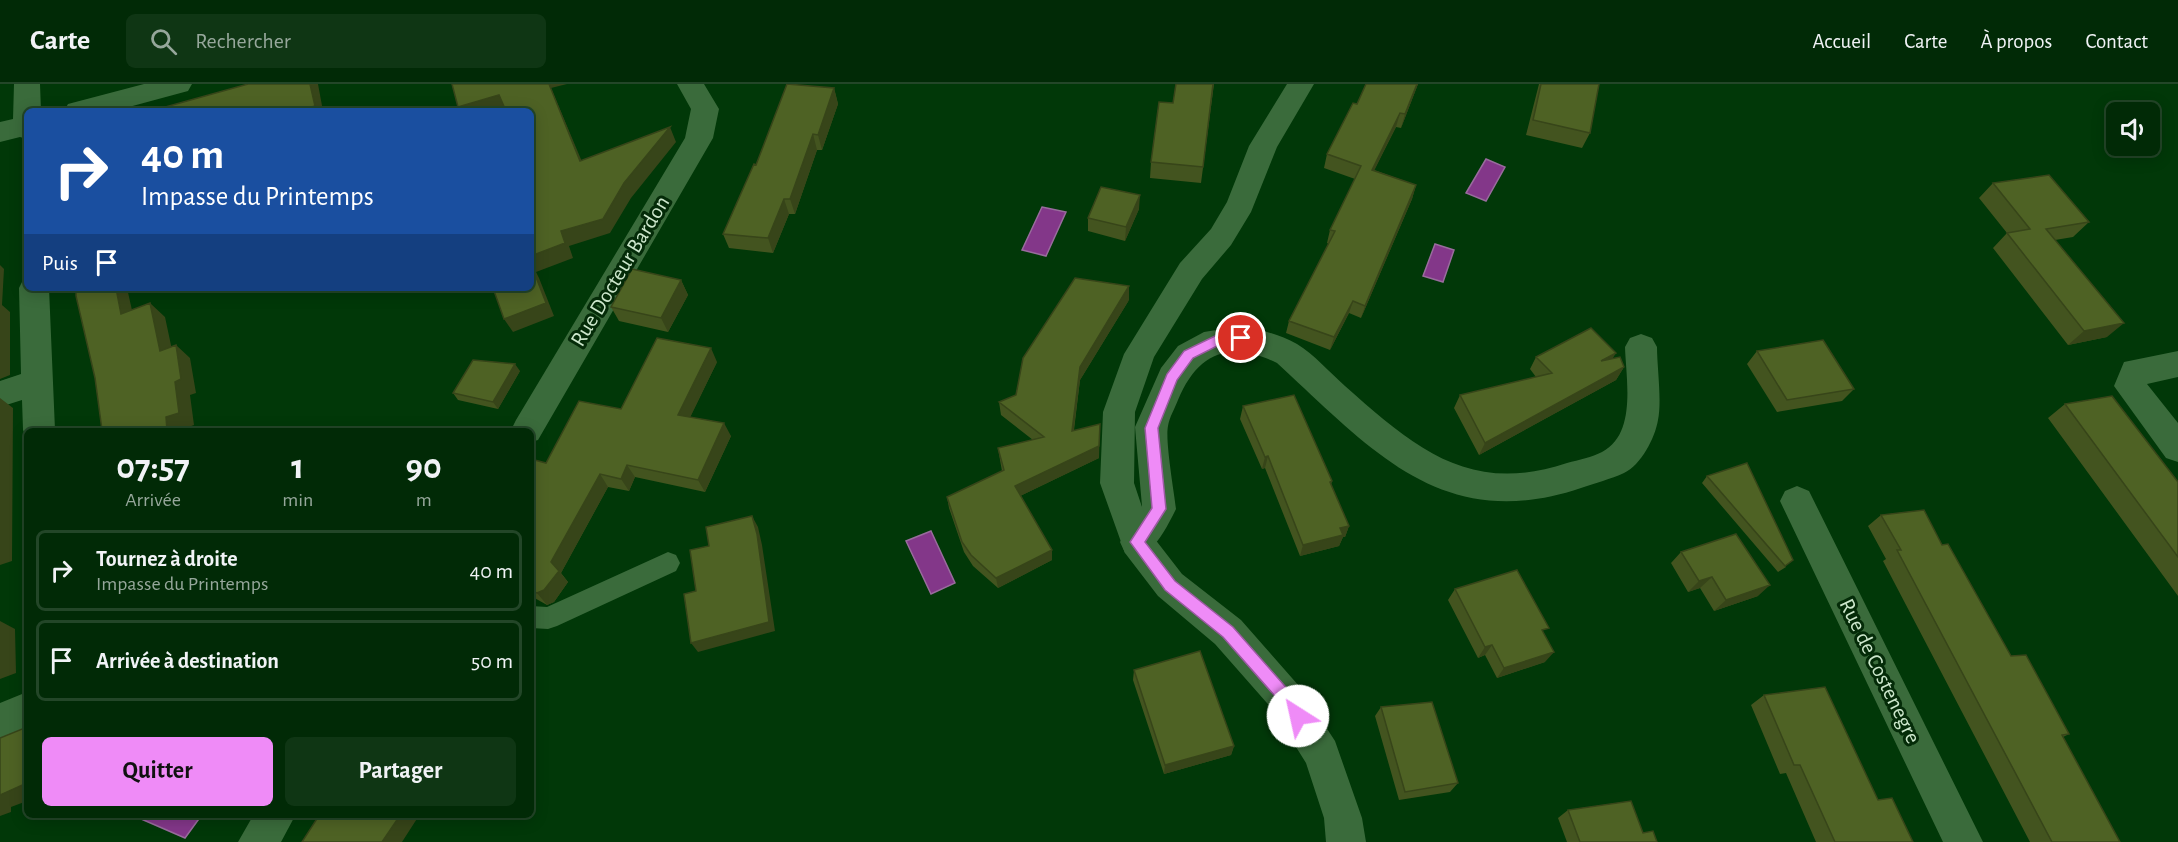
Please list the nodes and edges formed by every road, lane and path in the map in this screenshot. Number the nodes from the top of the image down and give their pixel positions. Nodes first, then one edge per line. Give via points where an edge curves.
1 (27, 84) edge
2 (179, 84) edge
3 (690, 84) edge
4 (1301, 84) edge
5 (27, 108) edge
6 (89, 108) edge
7 (24, 127) edge
8 (0, 132) edge
9 (34, 291) edge
10 (1641, 347) dead end
11 (2178, 364) edge
12 (38, 382) junction
13 (0, 394) edge
14 (39, 428) edge
15 (528, 428) edge
16 (2178, 448) edge
17 (1797, 501) dead end
18 (1137, 542) junction
19 (668, 563) dead end
20 (534, 617) edge
21 (24, 711) edge
22 (0, 721) edge
23 (274, 818) edge
24 (258, 842) edge
25 (1346, 842) edge
26 (1963, 842) edge

1 - 5 street
2 - 6 street
3 - 15 street, Rue Docteur Bardon via 705,109 699,138
4 - 18 street via 1263,146 1241,204 1221,237 1191,271 1140,354 1119,412 1117,483
7 - 8 street
9 - 12 street
10 - 18 street via 1642,420 1633,443 1615,462 1558,481 1513,488 1472,485 1428,468 1378,436 1288,354 1265,343 1241,338 1215,341 1189,355 1172,377 1151,428 1159,509
11 - 16 street via 2135,371 2130,387
12 - 13 street
12 - 14 street
17 - 26 street, Rue de Costenegre
18 - 25 street via 1170,585 1228,632 1286,698 1322,754 1343,818
19 - 20 lane via 548,618
21 - 22 street
23 - 24 street

